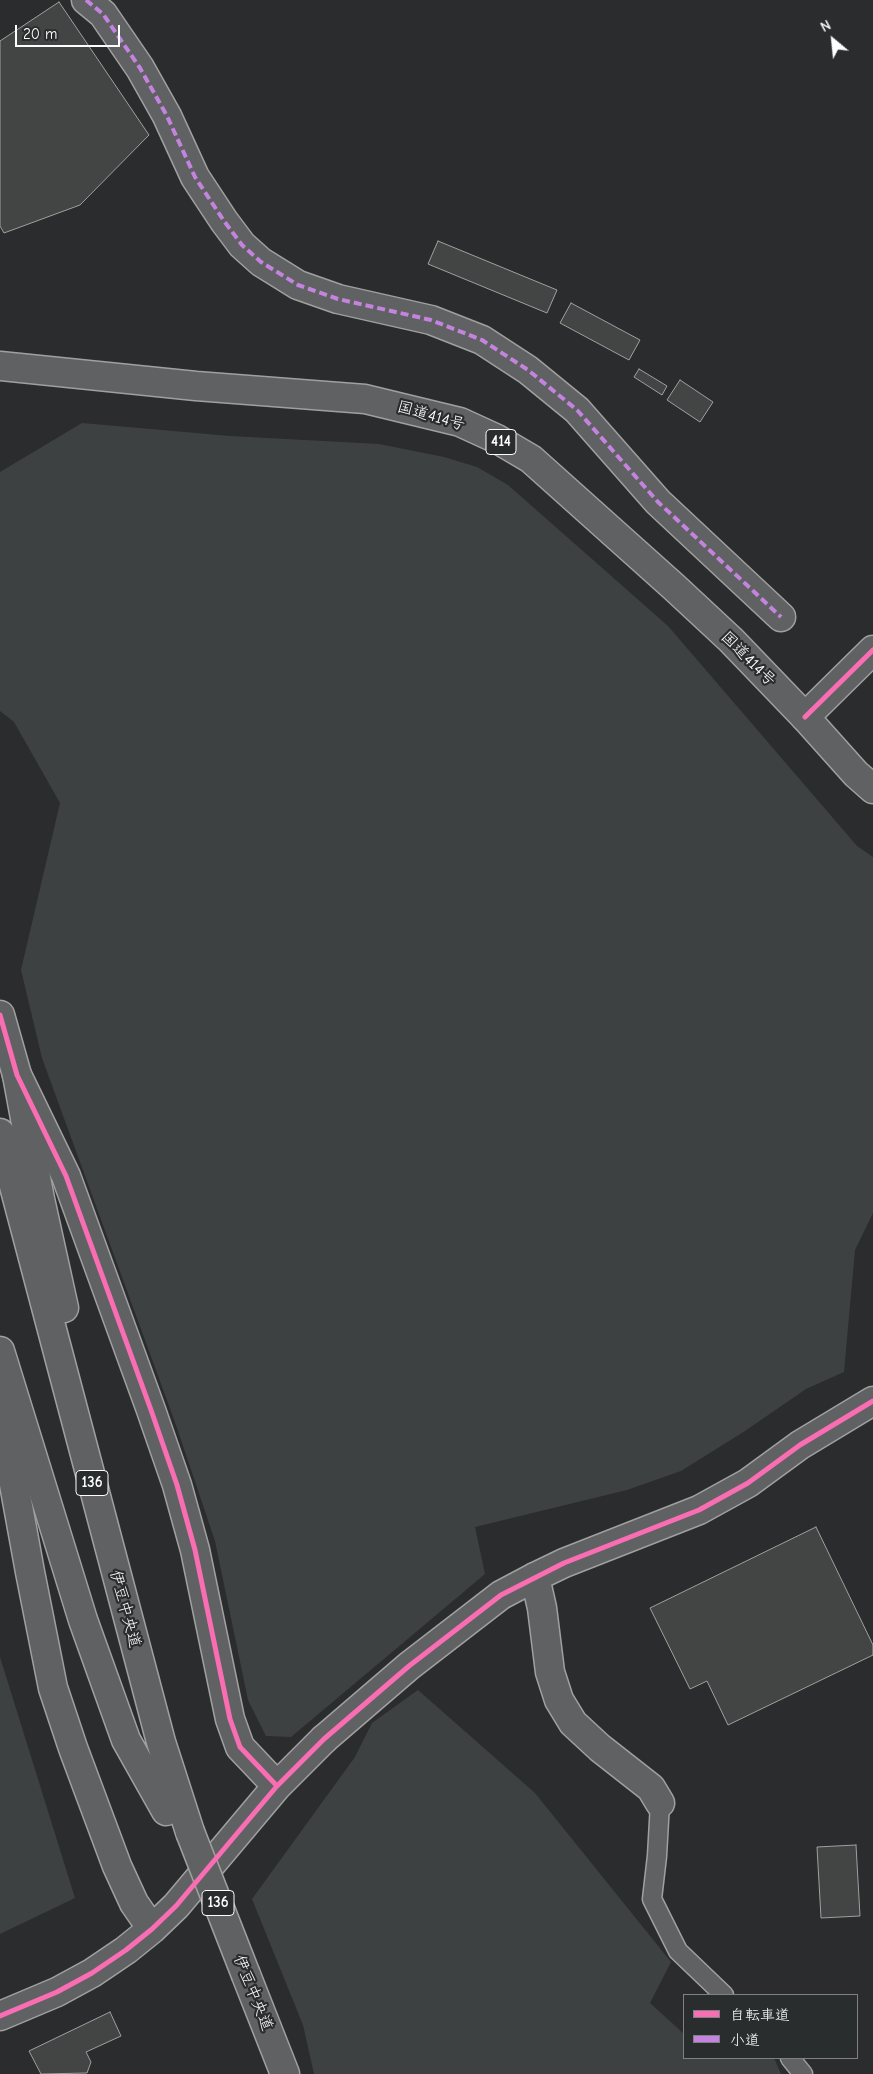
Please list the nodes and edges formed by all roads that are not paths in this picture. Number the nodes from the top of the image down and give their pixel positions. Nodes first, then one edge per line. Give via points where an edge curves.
1 (86, 0) edge
2 (0, 366) edge
3 (780, 617) dead end
4 (873, 650) edge
5 (805, 717) junction
6 (873, 789) edge
7 (0, 1015) edge
8 (16, 1075) junction
9 (0, 1133) edge
10 (0, 1202) edge
11 (0, 1351) edge
12 (873, 1401) edge
13 (0, 1407) edge
14 (116, 1576) junction
15 (535, 1578) junction
16 (277, 1786) junction
17 (660, 1803) joint
18 (166, 1811) junction
19 (184, 1838) junction
20 (152, 1929) junction
21 (240, 1980) junction
22 (723, 1994) edge
23 (0, 2016) edge
24 (791, 2059) edge
25 (269, 2074) edge
26 (285, 2074) edge
27 (803, 2074) edge

1 - 3 main road via 103,14 140,68 195,176 242,245 298,285 338,299 431,320 482,340 528,370 577,410 658,502
2 - 5 main road, 国道414号 / 414 via 365,399 460,422 531,459 724,634
4 - 5 main road
5 - 6 main road, 国道414号 / 414
7 - 8 main road
8 - 14 main road via 40,1199 91,1414
8 - 16 main road via 66,1176 152,1410 195,1550 230,1719 240,1747
9 - 14 main road, 伊豆中央道 / 136
10 - 18 main road, 伊豆中央道 / 136
11 - 18 main road via 83,1620 123,1731
12 - 15 main road via 800,1445 748,1483 700,1510 564,1563
13 - 20 main road via 53,1688 117,1866 134,1903
14 - 19 main road, 伊豆中央道 / 136
15 - 16 main road via 501,1595 409,1666 324,1739
15 - 17 main road via 550,1672 559,1700 574,1723 651,1788
16 - 20 main road via 176,1906
17 - 22 lane via 652,1899 678,1951
18 - 19 main road, 伊豆中央道 / 136
19 - 21 main road, 伊豆中央道 / 136, bridge
20 - 23 main road via 92,1973 58,1992
21 - 25 main road, 伊豆中央道 / 136
21 - 26 main road, 伊豆中央道 / 136
24 - 27 lane

